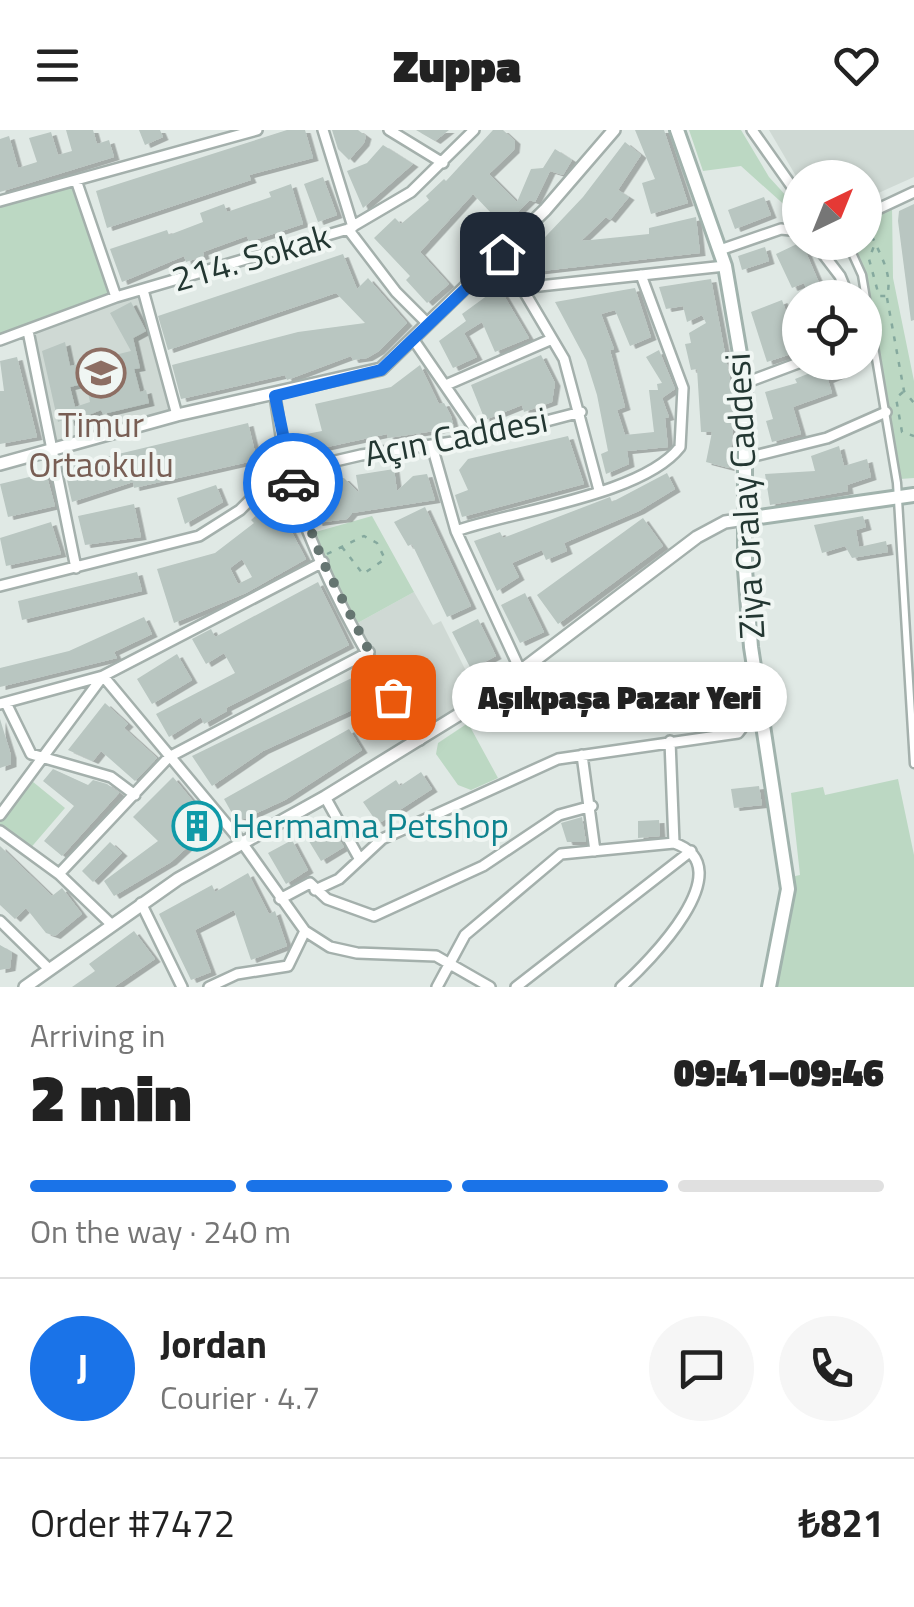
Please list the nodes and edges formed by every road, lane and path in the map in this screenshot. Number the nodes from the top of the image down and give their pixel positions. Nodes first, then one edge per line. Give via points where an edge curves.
1 (256, 130) edge
2 (323, 130) edge
3 (389, 130) edge
4 (474, 130) edge
5 (614, 130) edge
6 (678, 130) edge
7 (752, 130) edge
8 (443, 163) junction
9 (782, 172) edge
10 (76, 180) junction
11 (914, 192) edge
12 (0, 201) edge
13 (882, 208) edge
14 (351, 228) junction
15 (782, 228) edge
16 (720, 250) junction
17 (502, 254) junction
18 (882, 257) edge
19 (855, 260) edge
20 (869, 260) edge
21 (724, 266) junction
22 (641, 275) junction
23 (521, 288) junction
24 (143, 290) junction
25 (887, 296) junction
26 (116, 298) junction
27 (428, 324) junction
28 (28, 331) junction
29 (413, 338) junction
30 (552, 339) junction
31 (0, 340) edge
32 (782, 369) edge
33 (745, 383) junction
34 (446, 385) junction
35 (904, 391) junction
36 (275, 396) junction
37 (914, 403) edge
38 (581, 412) junction
39 (886, 412) junction
40 (177, 415) junction
41 (914, 436) edge
42 (481, 438) junction
43 (432, 446) junction
44 (52, 450) junction
45 (746, 458) junction
46 (0, 464) edge
47 (288, 472) junction
48 (599, 490) junction
49 (896, 495) junction
50 (914, 495) edge
51 (745, 519) junction
52 (456, 531) junction
53 (342, 547) junction
54 (322, 560) junction
55 (76, 568) junction
56 (0, 586) edge
57 (751, 647) junction
58 (369, 652) junction
59 (521, 672) junction
60 (104, 676) junction
61 (3, 703) edge
62 (420, 740) junction
63 (670, 741) junction
64 (582, 755) junction
65 (169, 758) junction
66 (40, 759) junction
67 (914, 764) edge
68 (135, 796) junction
69 (325, 797) junction
70 (592, 806) junction
71 (0, 814) edge
72 (0, 831) edge
73 (674, 843) junction
74 (243, 844) junction
75 (595, 851) junction
76 (691, 851) junction
77 (359, 858) junction
78 (59, 874) junction
79 (315, 890) junction
80 (280, 898) junction
81 (140, 903) junction
82 (0, 921) edge
83 (110, 924) junction
84 (304, 931) junction
85 (448, 961) junction
86 (49, 969) junction
87 (25, 987) edge
88 (182, 987) edge
89 (209, 987) edge
90 (437, 987) edge
91 (490, 987) edge
92 (516, 987) edge
93 (621, 987) edge
94 (770, 987) edge

1 - 10 street
2 - 14 street
3 - 8 street
4 - 8 street, 214. Sokak
5 - 17 street
6 - 16 main road, Ziya Oralay Caddesi
7 - 9 street
8 - 14 street, 214. Sokak
10 - 12 street
10 - 26 street
11 - 13 street
14 - 24 street, 214. Sokak
14 - 27 street
15 - 16 street
16 - 21 main road, Ziya Oralay Caddesi
17 - 23 street
17 - 27 street
18 - 25 path
19 - 39 street
20 - 25 path via 879,296
21 - 22 street
21 - 33 main road, Ziya Oralay Caddesi
22 - 23 street
22 - 48 street via 677,367 684,434 671,459
23 - 30 street
24 - 26 street, 214. Sokak
24 - 40 street
25 - 35 path
26 - 28 street, 214. Sokak
27 - 29 street
28 - 31 street, 214. Sokak
28 - 44 street
29 - 34 street
29 - 36 street via 373,373
30 - 34 street
30 - 38 street
32 - 33 street
33 - 45 main road, Ziya Oralay Caddesi
34 - 42 street
35 - 37 path
35 - 41 path via 896,398 902,432
36 - 40 street
36 - 47 street
38 - 42 street, Açın Caddesi
38 - 48 street
39 - 45 street via 827,438
39 - 49 street
40 - 44 street
42 - 43 street, Açın Caddesi
43 - 47 street, Açın Caddesi
43 - 52 street
44 - 46 street
44 - 55 street
45 - 51 main road, Ziya Oralay Caddesi
47 - 54 street
47 - 55 street, Açın Caddesi via 199,536
48 - 52 street
49 - 50 main road
49 - 51 main road
49 - 67 street
51 - 57 main road, Ziya Oralay Caddesi
51 - 59 street via 697,537
52 - 59 street
53 - 53 path via 363,574 386,557 364,536
53 - 54 path
54 - 58 street
54 - 60 street
55 - 56 street, Açın Caddesi
57 - 63 street via 745,728 725,738
57 - 94 main road, Ziya Oralay Caddesi via 788,890
58 - 62 street
58 - 65 street
59 - 62 street
60 - 61 street
60 - 65 street
60 - 66 street
61 - 66 street via 24,746
62 - 69 street
63 - 64 street
63 - 73 street
64 - 70 street
64 - 77 street via 558,758 396,833
65 - 68 street
65 - 74 street
66 - 68 street via 111,777
66 - 71 street
68 - 78 street
69 - 74 street
69 - 77 street
70 - 75 street
70 - 79 street via 559,815 483,866 374,916
72 - 78 street
73 - 75 street
73 - 76 street
74 - 80 street
74 - 81 street
75 - 85 street via 552,860 479,921
76 - 92 street
76 - 93 street via 699,882 692,900 653,956
77 - 79 street via 339,880
78 - 83 street
79 - 80 street via 310,883
80 - 84 street
81 - 83 street
81 - 88 street
82 - 86 street
83 - 86 street
84 - 85 street via 357,953 417,953
84 - 89 street via 288,966 237,974
85 - 90 street
85 - 91 street
86 - 87 street

